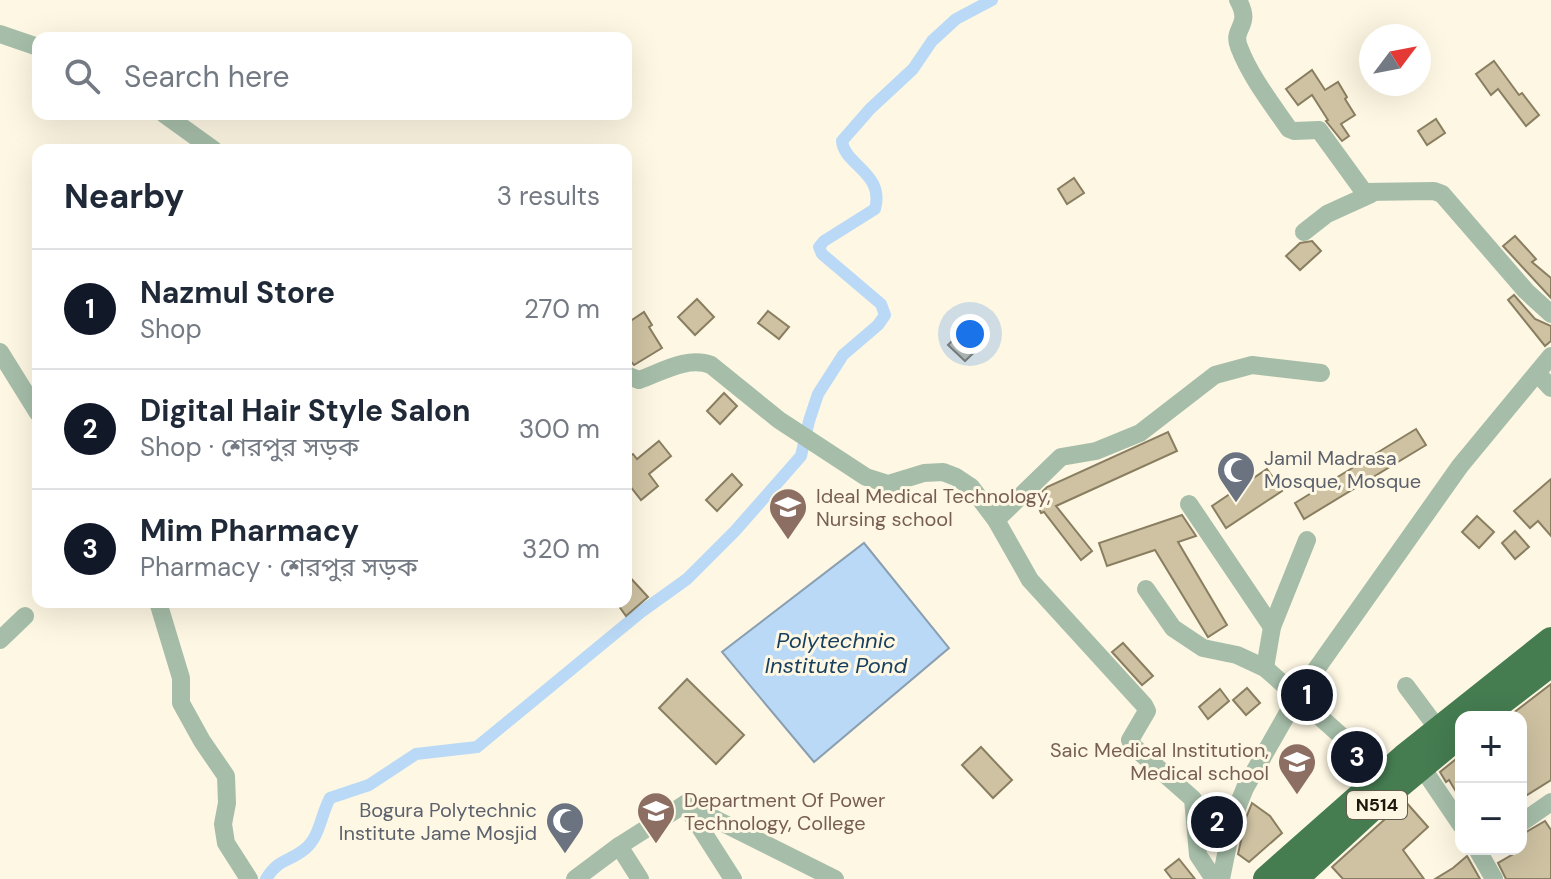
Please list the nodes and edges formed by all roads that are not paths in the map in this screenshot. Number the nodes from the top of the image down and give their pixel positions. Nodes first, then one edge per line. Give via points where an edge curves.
1 (1238, 0) edge
2 (0, 34) edge
3 (32, 45) edge
4 (172, 120) edge
5 (206, 144) edge
6 (1371, 194) junction
7 (1304, 232) dead end
8 (1551, 314) edge
9 (0, 352) edge
10 (1551, 356) edge
11 (1321, 373) dead end
12 (1537, 373) junction
13 (632, 377) edge
14 (1551, 388) edge
15 (32, 403) edge
16 (1189, 504) dead end
17 (996, 520) junction
18 (1307, 540) dead end
19 (1146, 589) dead end
20 (160, 608) edge
21 (25, 616) dead end
22 (1272, 627) junction
23 (0, 640) edge
24 (1551, 640) edge
25 (1551, 664) edge
26 (1265, 668) junction
27 (1406, 686) dead end
28 (1298, 695) junction
29 (1490, 711) edge
30 (1449, 732) edge
31 (1421, 766) junction
32 (1384, 774) junction
33 (1551, 802) edge
34 (685, 804) junction
35 (1455, 816) edge
36 (1527, 819) edge
37 (619, 846) junction
38 (1484, 855) edge
39 (249, 879) edge
40 (575, 879) edge
41 (640, 879) edge
42 (733, 879) edge
43 (835, 879) edge
44 (1214, 879) edge
45 (1221, 879) edge
46 (1266, 879) edge
47 (1295, 879) edge
48 (1494, 879) edge

1 - 6 street via 1245,21 1238,46 1289,129 1319,130 1364,192
2 - 3 street
4 - 5 street
6 - 7 street via 1327,214
6 - 8 street via 1442,194
9 - 15 street
10 - 12 street
11 - 17 street via 1252,365 1215,375 1140,433 1096,451 1061,457
12 - 14 street
12 - 28 street via 1460,466
13 - 17 street via 639,380 690,361 711,365 779,420 866,477 888,484 943,472 971,487
16 - 22 street
17 - 44 street via 1030,580 1144,705 1147,711 1130,740 1193,799 1198,855
18 - 22 street
19 - 26 street via 1173,628 1203,648
20 - 39 street via 181,678 181,703 226,776 226,843
21 - 23 street
22 - 26 street
24 - 30 highway, N514
25 - 29 highway
26 - 28 street
27 - 30 street
28 - 32 street
28 - 45 street via 1245,788
30 - 31 highway, N514
30 - 32 highway, N514
31 - 35 street
31 - 47 highway, N514
32 - 46 highway, N514
33 - 36 street
34 - 37 street
34 - 42 street
34 - 43 street
37 - 40 street
37 - 41 street
38 - 48 street

